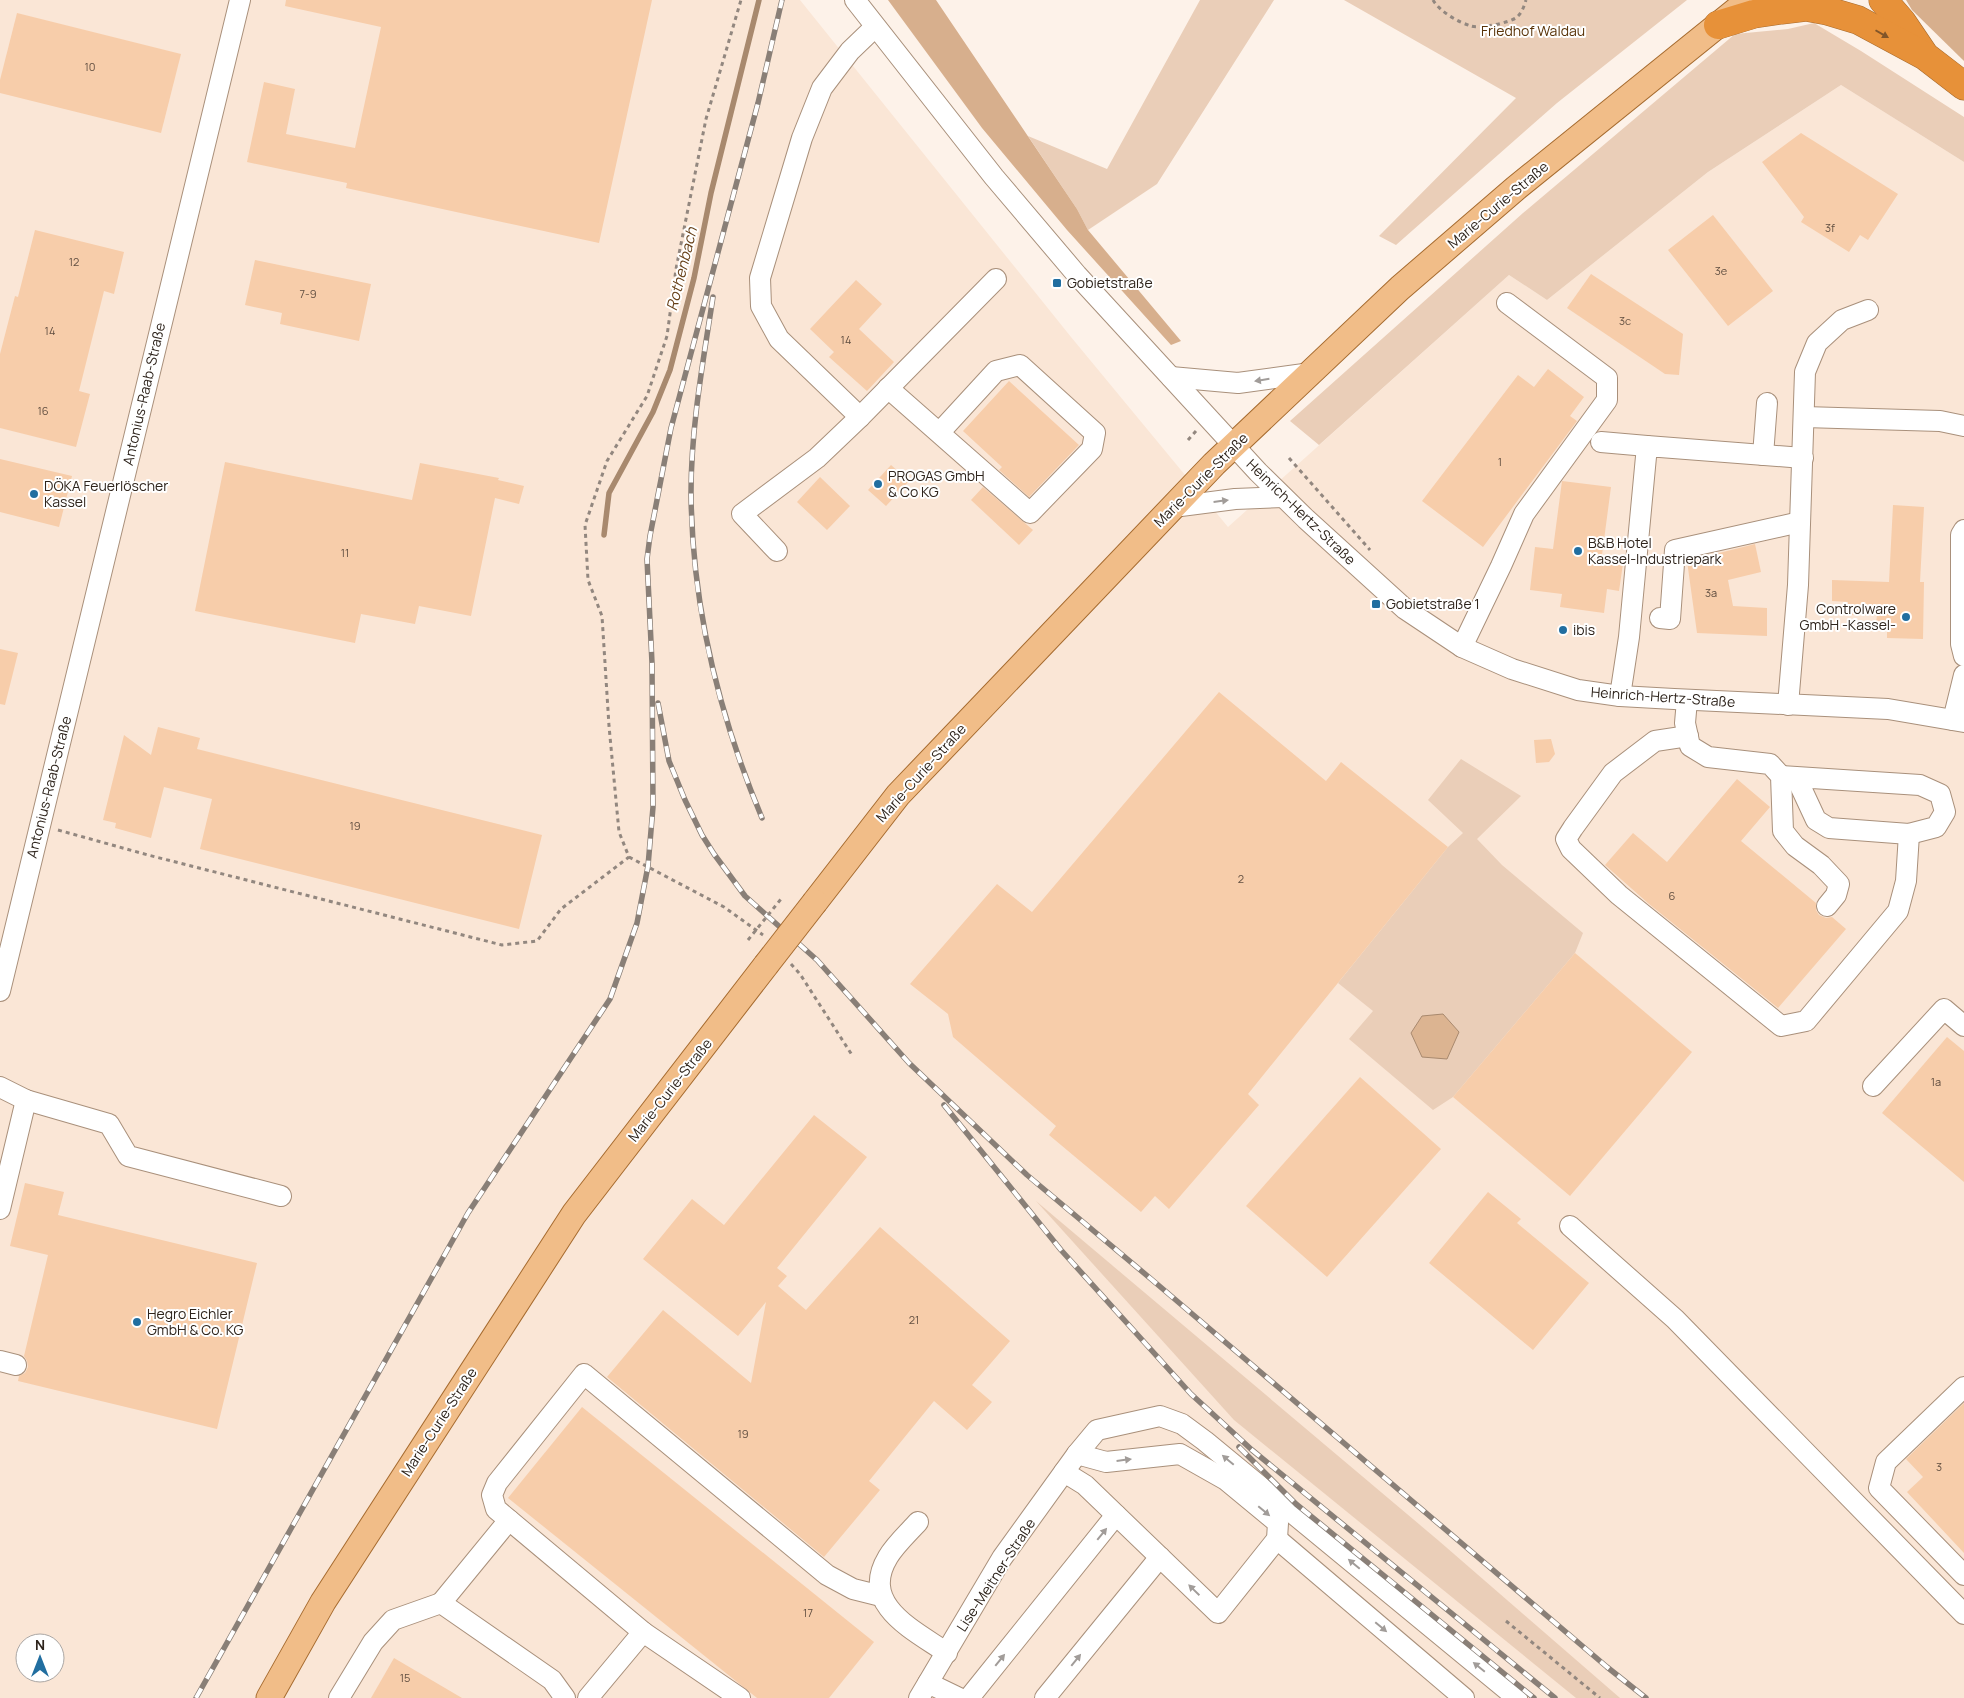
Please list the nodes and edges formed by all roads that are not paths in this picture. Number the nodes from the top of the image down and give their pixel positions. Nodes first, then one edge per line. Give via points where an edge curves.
1 (240, 0) edge
2 (855, 0) edge
3 (1749, 0) edge
4 (1840, 0) edge
5 (1883, 0) edge
6 (1858, 20) junction
7 (1718, 25) junction
8 (875, 27) junction
9 (1925, 56) junction
10 (1964, 86) edge
11 (996, 278) dead end
12 (1507, 304) dead end
13 (1868, 310) dead end
14 (1310, 373) junction
15 (1171, 378) junction
16 (888, 388) junction
17 (1767, 403) dead end
18 (860, 417) junction
19 (1804, 417) junction
20 (1964, 426) edge
21 (939, 433) junction
22 (1602, 442) dead end
23 (1234, 446) junction
24 (1647, 446) junction
25 (1763, 454) junction
26 (1803, 458) junction
27 (1283, 497) junction
28 (1173, 507) junction
29 (1800, 522) junction
30 (1964, 530) edge
31 (777, 551) dead end
32 (1660, 618) dead end
33 (1462, 647) junction
34 (1964, 656) edge
35 (1964, 675) edge
36 (1620, 696) junction
37 (1687, 700) junction
38 (1788, 705) junction
39 (1959, 721) edge
40 (1688, 736) junction
41 (1789, 777) junction
42 (1909, 834) junction
43 (1827, 906) dead end
44 (0, 991) edge
45 (1964, 1026) edge
46 (1873, 1086) dead end
47 (0, 1087) edge
48 (26, 1100) junction
49 (281, 1196) dead end
50 (0, 1209) edge
51 (1570, 1226) dead end
52 (1964, 1387) edge
53 (1076, 1454) junction
54 (1064, 1472) junction
55 (1116, 1515) junction
56 (509, 1520) junction
57 (918, 1522) dead end
58 (1277, 1539) junction
59 (1160, 1557) junction
60 (1964, 1575) edge
61 (881, 1596) junction
62 (441, 1603) junction
63 (1964, 1614) edge
64 (643, 1632) junction
65 (946, 1652) junction
66 (924, 1690) edge
67 (268, 1698) edge
68 (339, 1698) edge
69 (565, 1698) edge
70 (588, 1698) edge
71 (740, 1698) edge
72 (959, 1698) edge
73 (969, 1698) edge
74 (1045, 1698) edge
75 (1464, 1698) edge
76 (1517, 1698) edge

1 - 44 street, Antonius-Raab-Straße
2 - 8 street
3 - 7 main road, Marie-Curie-Straße
4 - 6 highway
5 - 9 highway
6 - 7 highway via 1806,8 1754,14
6 -> 9 highway
7 - 14 main road, Marie-Curie-Straße via 1516,188 1400,288
8 - 15 street via 1076,275
8 - 18 street via 850,51 822,88 802,138 760,278 762,306 779,339
9 - 10 highway
11 - 16 street
12 - 33 street via 1607,378 1607,400 1524,514
13 - 19 street via 1842,320 1817,343 1805,372
14 -> 15 street via 1238,383
14 - 23 main road, Marie-Curie-Straße
15 - 23 street
16 - 18 street
16 - 21 street
17 - 25 street
18 - 31 street via 818,458 742,514
19 - 20 street via 1940,420
19 - 26 street
21 - 21 street via 1030,514 1092,449 1095,433 1020,366 996,371
22 - 24 street
23 - 27 street, Heinrich-Hertz-Straße
23 - 28 main road, Marie-Curie-Straße
24 - 25 street
24 - 36 street via 1629,637
25 - 26 street
26 - 29 street
28 -> 27 street
27 - 33 street, Heinrich-Hertz-Straße via 1405,609
28 - 67 main road, Marie-Curie-Straße, bridge via 898,795 815,902 777,963 574,1214 323,1602
29 - 32 street via 1676,550 1670,619
29 - 38 street
30 - 34 street via 1961,536
33 - 36 street, Heinrich-Hertz-Straße via 1512,669 1578,690
35 - 39 street
36 - 37 street, Heinrich-Hertz-Straße
37 - 38 street, Heinrich-Hertz-Straße
37 - 40 street
38 - 39 street, Heinrich-Hertz-Straße via 1888,709
40 - 41 street via 1690,746 1708,758 1770,764
40 - 42 street via 1656,741 1613,773 1566,839 1571,849 1619,895 1781,1026 1806,1021 1898,911 1906,880
41 - 42 street via 1816,820 1829,828
41 - 42 street via 1920,784 1940,794 1946,812 1936,827
41 - 43 street via 1783,831 1795,846 1821,865 1839,884 1836,895
45 - 46 street via 1944,1009
47 - 48 street
48 - 49 street via 109,1124 128,1156
48 - 50 street
51 - 63 street via 1675,1318
52 - 60 street via 1886,1462 1879,1488
53 - 54 street, Lise-Meitner-Straße
53 -> 58 street via 1106,1462 1180,1454 1226,1480 1278,1523
76 -> 53 street, Lise-Meitner-Straße via 1182,1424 1160,1416 1097,1430
54 - 55 street via 1085,1485
54 - 65 street, Lise-Meitner-Straße via 1002,1558
55 - 59 street
73 -> 55 street
56 - 61 street via 496,1509 492,1496 497,1483 584,1374 827,1575 853,1589
56 - 62 street
56 - 64 street
57 - 61 street via 888,1557 879,1576
58 -> 59 street via 1218,1613
58 -> 75 street
74 -> 59 street
61 - 65 street via 887,1608
62 - 68 street via 393,1620 373,1642
62 - 69 street via 552,1680
64 - 70 street
64 - 71 street
65 - 66 street, Lise-Meitner-Straße
66 - 72 street

